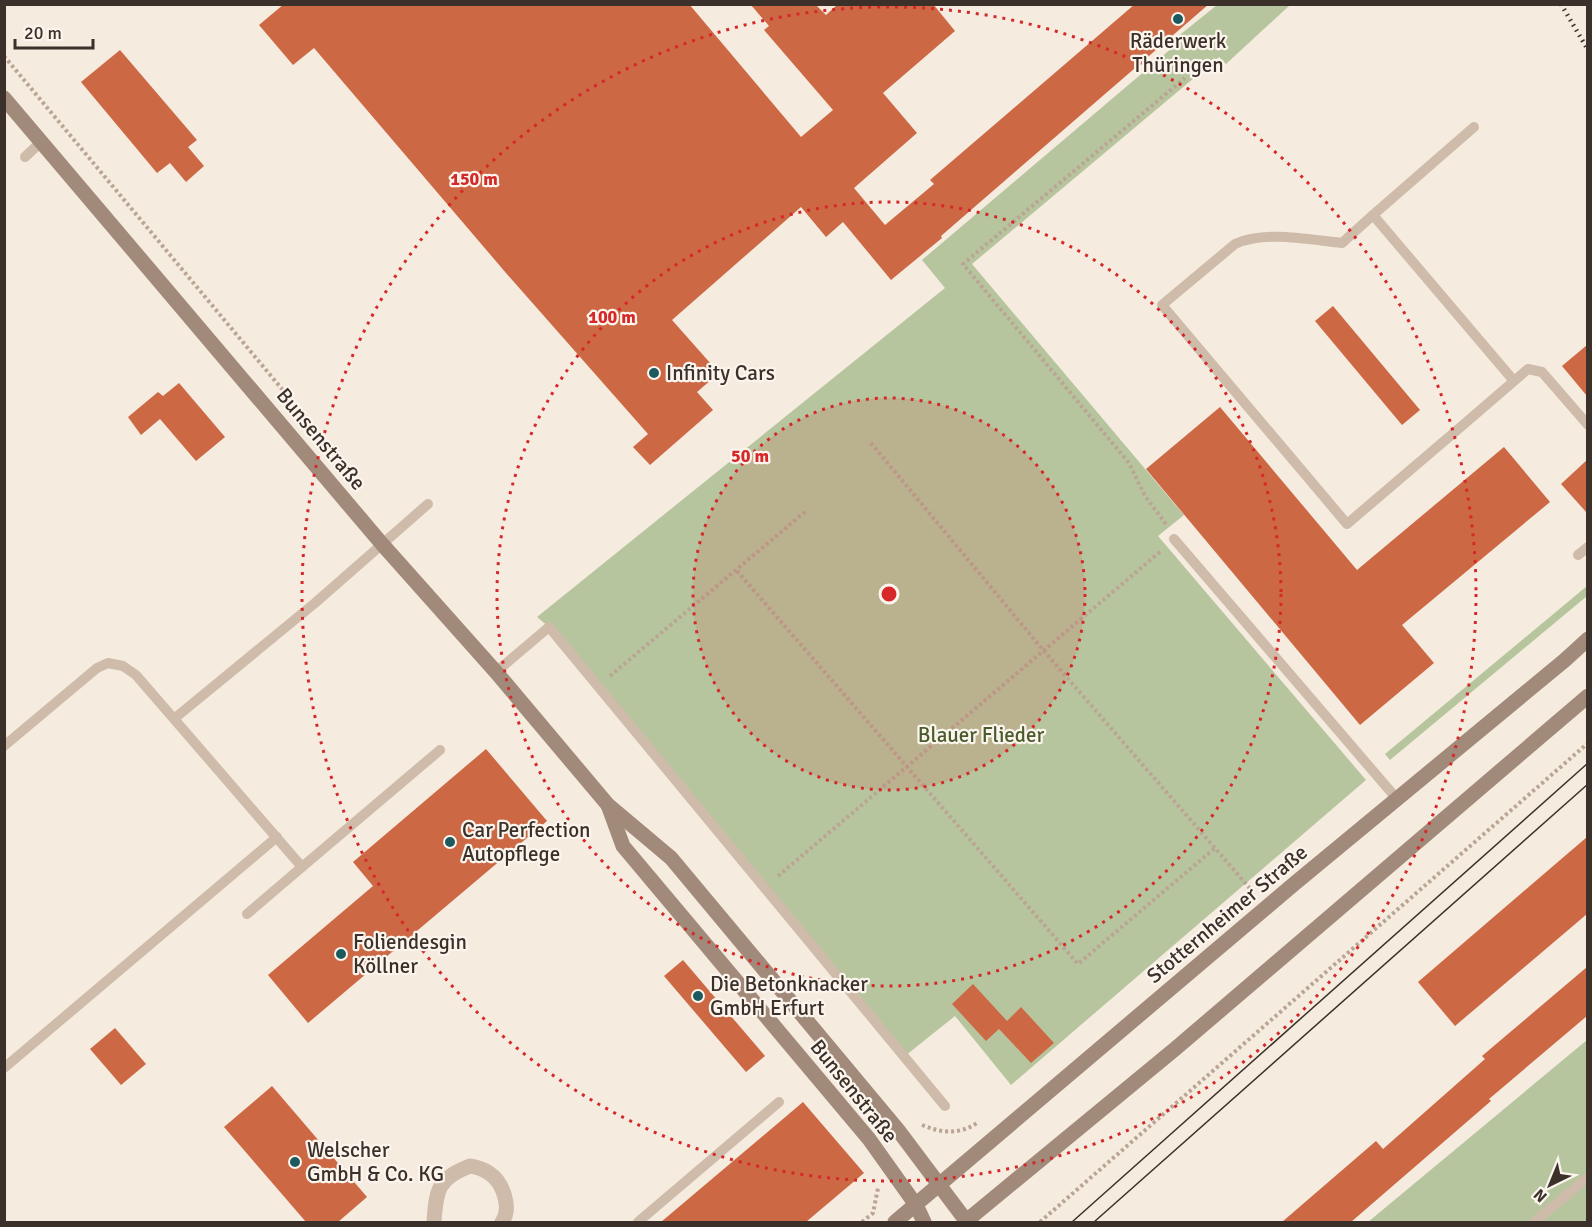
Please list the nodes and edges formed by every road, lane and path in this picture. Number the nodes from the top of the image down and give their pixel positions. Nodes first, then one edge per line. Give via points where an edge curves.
1 (1185, 78) dead end
2 (4, 98) edge
3 (1474, 127) dead end
4 (42, 141) junction
5 (25, 157) dead end
6 (1373, 215) junction
7 (1514, 381) junction
8 (1587, 424) edge
9 (871, 443) dead end
10 (428, 504) dead end
11 (806, 511) dead end
12 (1174, 539) junction
13 (382, 544) junction
14 (1587, 547) edge
15 (1578, 555) dead end
16 (737, 571) junction
17 (1587, 639) edge
18 (1044, 651) junction
19 (496, 672) junction
20 (603, 682) dead end
21 (1587, 696) edge
22 (175, 718) junction
23 (1587, 743) edge
24 (4, 746) edge
25 (440, 750) dead end
26 (907, 767) junction
27 (1397, 800) junction
28 (609, 805) junction
29 (277, 837) junction
30 (1215, 848) junction
31 (302, 867) junction
32 (770, 882) dead end
33 (1254, 892) dead end
34 (247, 914) dead end
35 (4, 1068) edge
36 (779, 1102) dead end
37 (945, 1106) dead end
38 (981, 1120) dead end
39 (946, 1131) dead end
40 (1587, 1177) edge
41 (874, 1180) dead end
42 (939, 1185) junction
43 (916, 1205) junction
44 (434, 1222) edge
45 (502, 1222) edge
46 (638, 1222) edge
47 (862, 1222) edge
48 (895, 1222) edge
49 (924, 1222) edge
50 (966, 1222) edge
51 (1040, 1222) edge
52 (1534, 1222) edge

1 - 12 path via 963,264 1129,463
2 - 4 main road, Bunsenstraße
3 - 6 lane
4 - 5 lane
4 - 13 main road, Bunsenstraße
6 - 7 lane
6 - 7 lane via 1342,243 1246,239 1162,305 1347,524
7 - 8 lane via 1528,369 1542,372
9 - 18 path
10 - 13 lane
11 - 16 path
12 - 18 path
12 - 27 lane
13 - 19 main road, Bunsenstraße
13 - 22 lane
14 - 15 lane
16 - 20 path
16 - 26 path
17 - 27 main road, Stotternheimer Straße
18 - 26 path
18 - 30 path
19 - 28 main road, Bunsenstraße
19 - 37 lane via 549,627
21 - 50 main road via 1175,1049
22 - 24 lane via 136,675 123,666 108,663
22 - 29 lane
23 - 51 path
25 - 31 lane
26 - 30 path via 1078,964
26 - 32 path
27 - 42 main road, Stotternheimer Straße
28 - 42 main road, Bunsenstraße via 671,858 898,1130
28 - 43 main road, Bunsenstraße via 623,846 869,1139
29 - 31 lane
29 - 35 lane
30 - 33 path
31 - 34 lane
36 - 46 lane
38 - 39 path via 966,1130
40 - 52 lane
41 - 47 path via 879,1190 873,1213
42 - 43 main road, Stotternheimer Straße
42 - 50 main road, Bunsenstraße
43 - 48 main road, Stotternheimer Straße
43 - 49 main road, Bunsenstraße
44 - 45 street via 438,1188 456,1171 470,1166 489,1173 498,1182 506,1204

